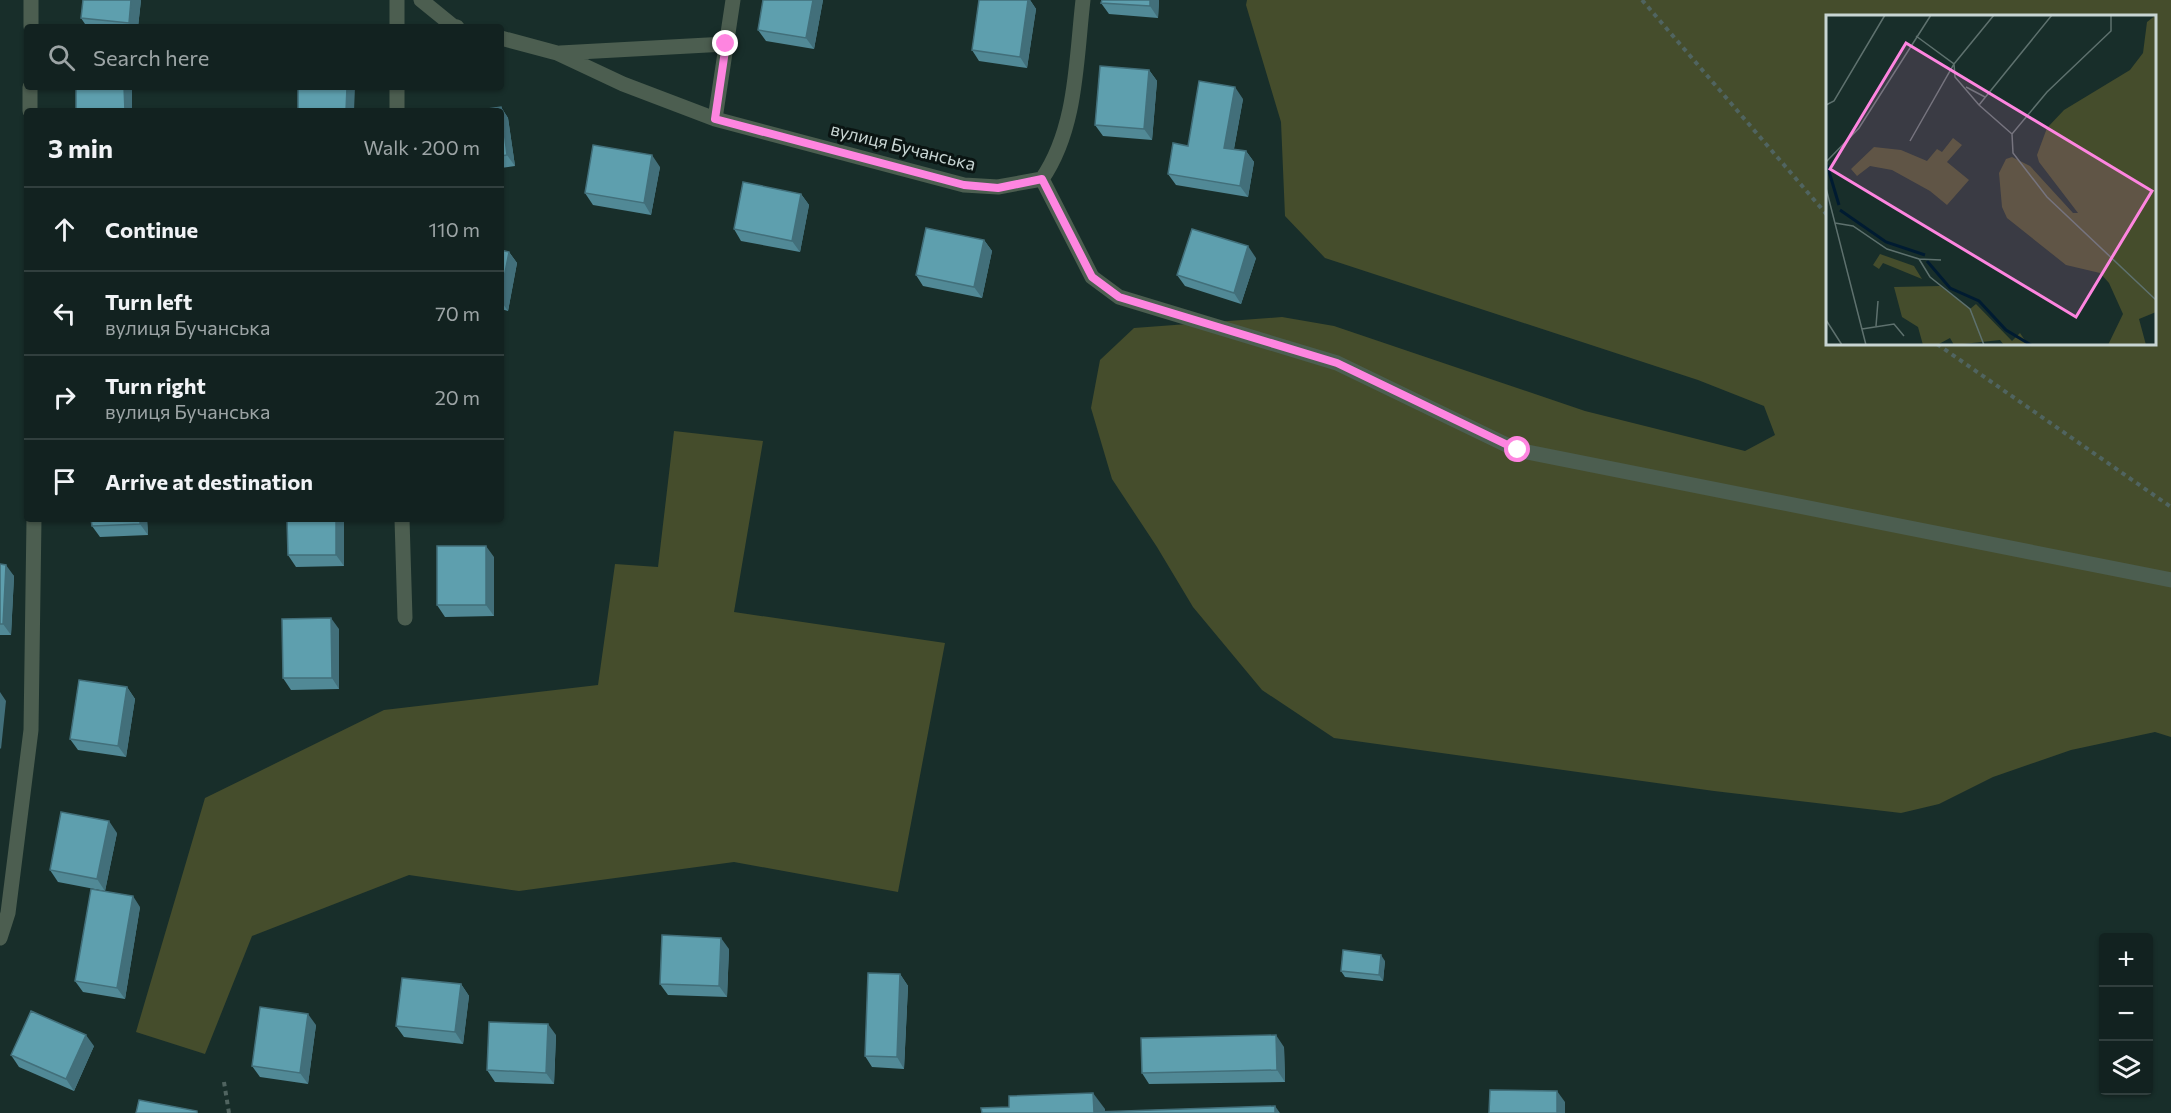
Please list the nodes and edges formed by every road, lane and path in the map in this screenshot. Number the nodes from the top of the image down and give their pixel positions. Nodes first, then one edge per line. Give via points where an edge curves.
1 (31, 0) edge
2 (397, 0) edge
3 (421, 0) edge
4 (733, 0) edge
5 (1083, 0) edge
6 (1642, 0) edge
7 (31, 24) edge
8 (397, 24) edge
9 (451, 24) edge
10 (504, 39) edge
11 (726, 44) junction
12 (558, 53) junction
13 (30, 90) edge
14 (397, 90) edge
15 (30, 108) edge
16 (397, 108) edge
17 (715, 119) junction
18 (1042, 179) junction
19 (1826, 215) edge
20 (1938, 345) edge
21 (2171, 507) edge
22 (34, 522) edge
23 (402, 522) edge
24 (2171, 580) edge
25 (405, 618) dead end
26 (0, 938) edge
27 (224, 1082) dead end
28 (229, 1113) edge

1 - 7 street
2 - 8 street
3 - 9 street
4 - 11 street
5 - 18 street via 1069,120 1054,162
6 - 19 path
10 - 12 street, вулиця Бучанська
11 - 12 street
11 - 17 street
12 - 17 street, вулиця Бучанська via 623,84
13 - 15 street
14 - 16 street
17 - 18 street, вулиця Бучанська via 964,185 998,188
18 - 24 street via 1092,277 1119,297 1337,363 1518,450
20 - 21 path
22 - 26 street via 31,730 8,913
23 - 25 street
27 - 28 path

